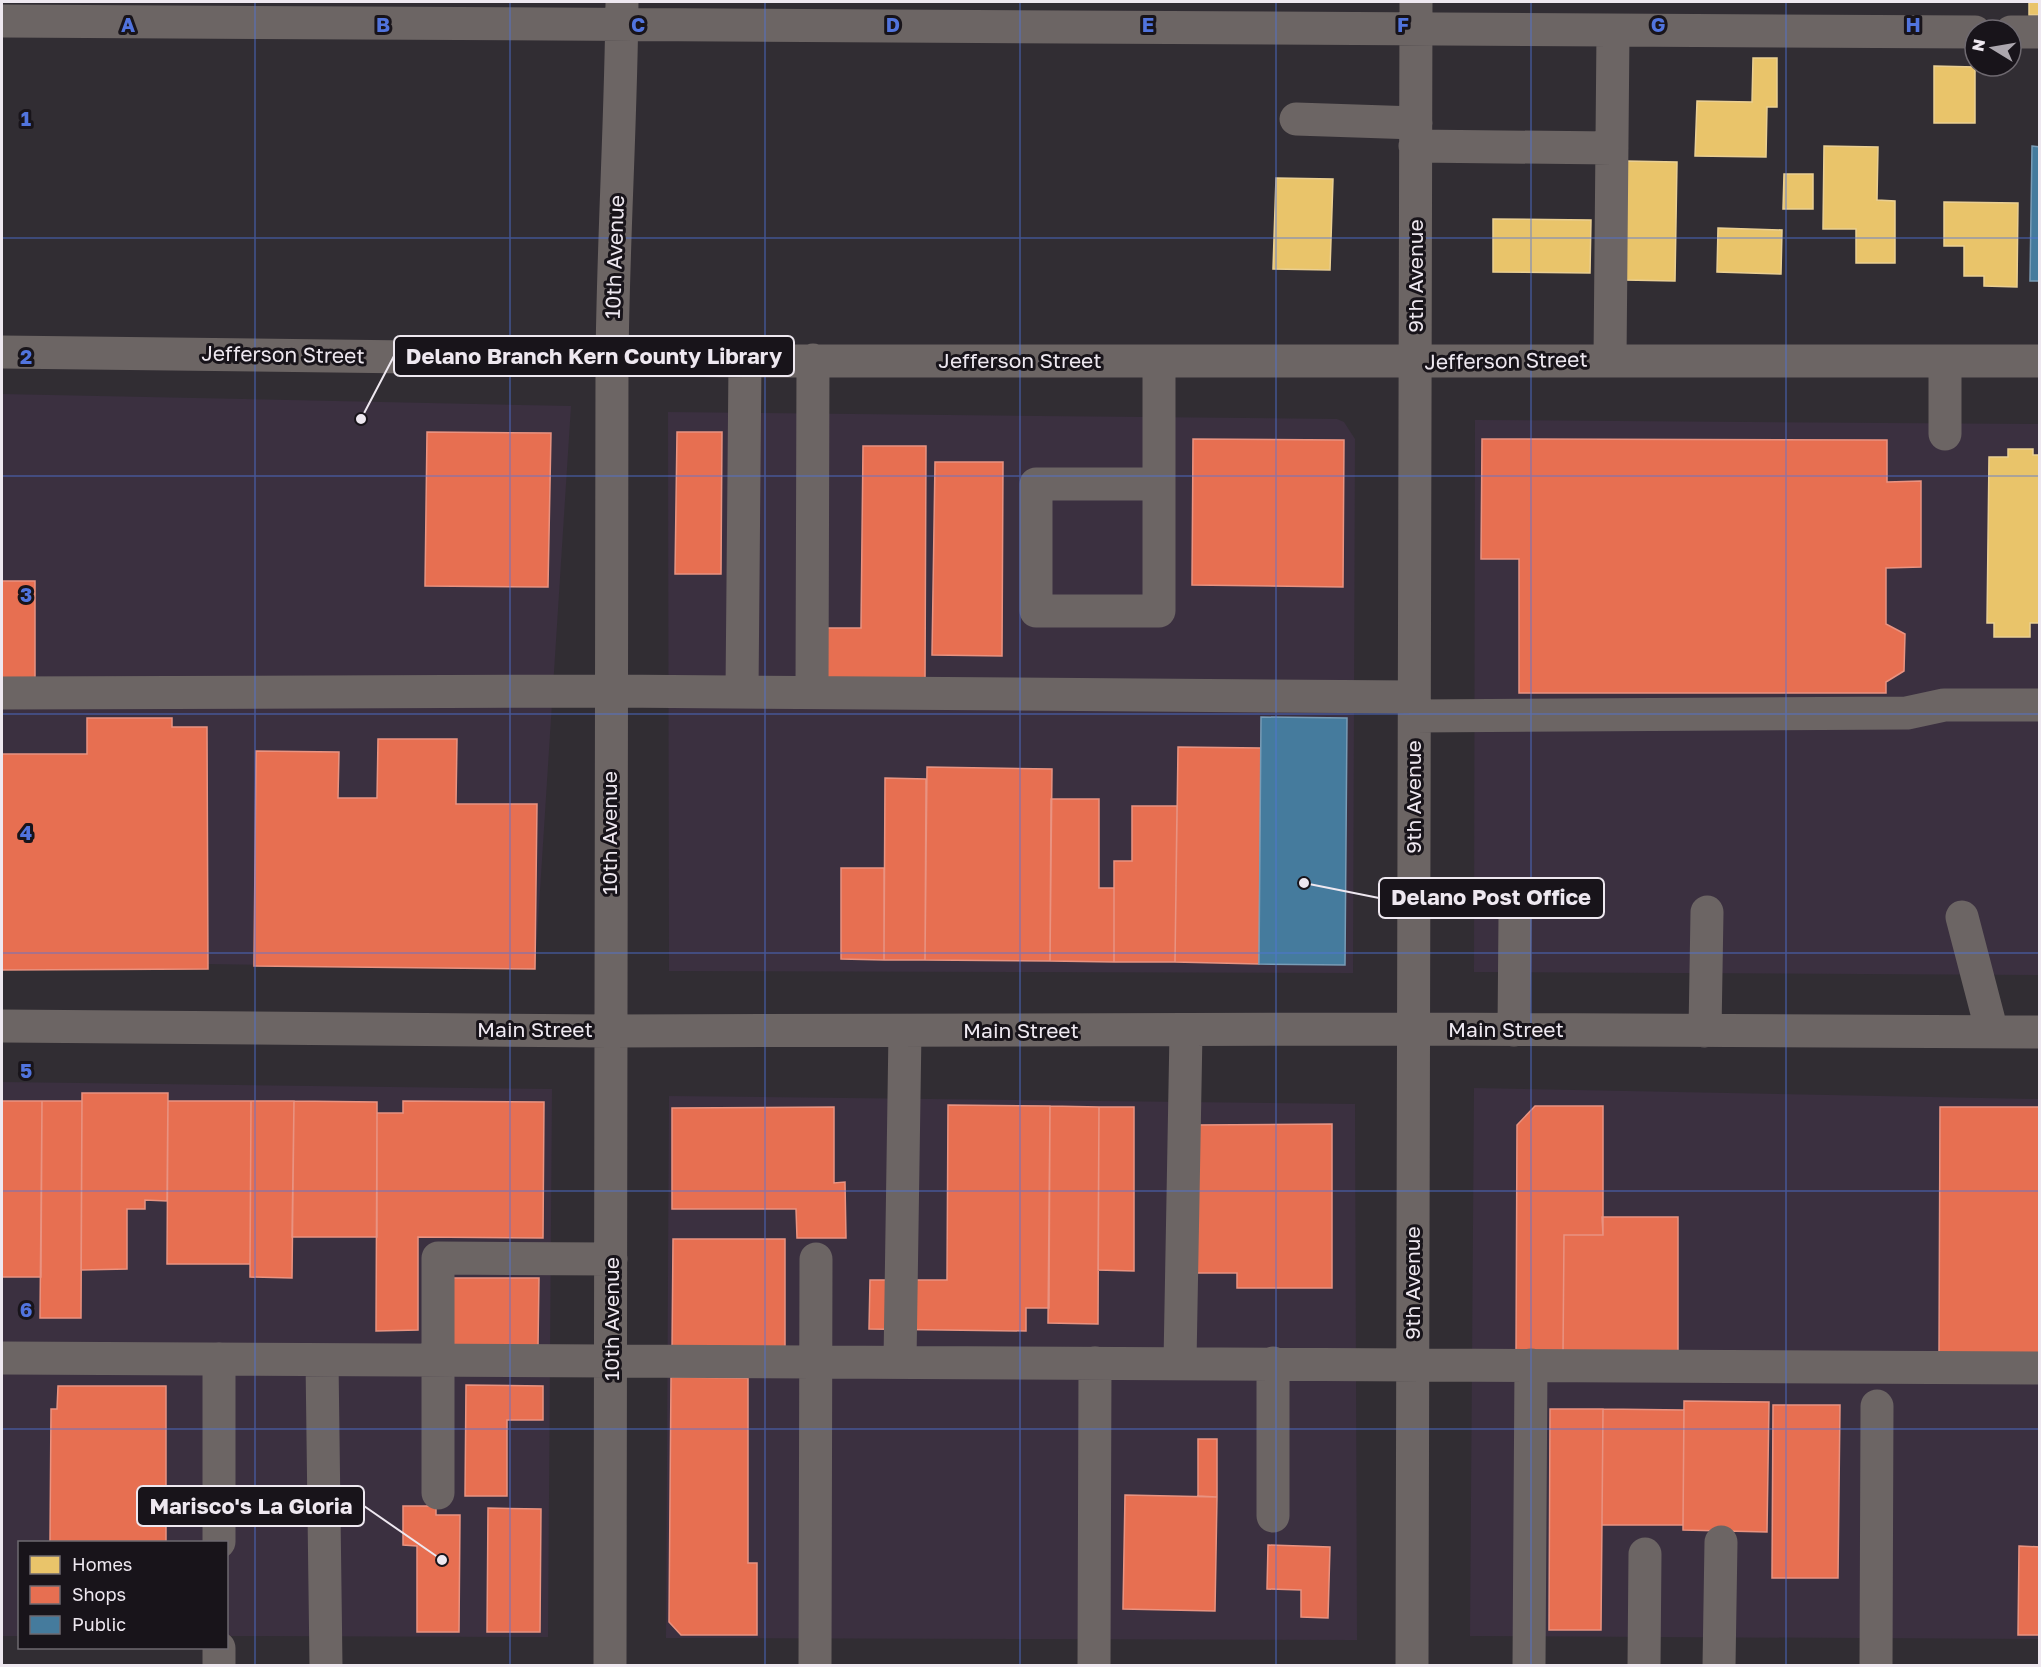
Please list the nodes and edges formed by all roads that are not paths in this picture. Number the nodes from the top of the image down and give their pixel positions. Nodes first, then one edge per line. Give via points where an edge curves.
1 (622, 13) edge
2 (1416, 16) edge
3 (2, 21) edge
4 (1613, 31) junction
5 (1963, 32) edge
6 (2023, 32) edge
7 (2040, 32) edge
8 (1296, 119) dead end
9 (1415, 134) junction
10 (1612, 148) junction
11 (2, 352) edge
12 (612, 358) junction
13 (813, 360) junction
14 (1610, 360) junction
15 (745, 361) junction
16 (1159, 361) junction
17 (1417, 362) junction
18 (1945, 362) junction
19 (2040, 362) edge
20 (1945, 434) dead end
21 (1160, 484) junction
22 (611, 691) junction
23 (742, 692) junction
24 (812, 692) junction
25 (2, 693) edge
26 (2040, 705) edge
27 (1414, 707) junction
28 (1707, 912) dead end
29 (1515, 916) dead end
30 (1962, 917) dead end
31 (2, 1026) edge
32 (1413, 1029) junction
33 (1514, 1030) junction
34 (609, 1031) junction
35 (904, 1031) junction
36 (1705, 1031) junction
37 (1186, 1032) junction
38 (1992, 1032) junction
39 (2040, 1032) edge
40 (611, 1259) junction
41 (816, 1259) dead end
42 (2, 1358) edge
43 (219, 1359) junction
44 (322, 1360) junction
45 (438, 1361) junction
46 (816, 1361) junction
47 (900, 1361) junction
48 (612, 1362) junction
49 (1180, 1362) junction
50 (1095, 1363) junction
51 (1273, 1363) junction
52 (1413, 1365) junction
53 (1531, 1365) junction
54 (2040, 1368) edge
55 (1877, 1406) dead end
56 (438, 1493) dead end
57 (1273, 1516) dead end
58 (219, 1541) edge
59 (1721, 1542) dead end
60 (1645, 1554) dead end
61 (219, 1649) edge
62 (219, 1665) edge
63 (326, 1665) edge
64 (610, 1665) edge
65 (815, 1665) edge
66 (1094, 1665) edge
67 (1412, 1665) edge
68 (1529, 1665) edge
69 (1644, 1665) edge
70 (1719, 1665) edge
71 (1876, 1665) edge

1 - 2 street
1 - 3 street
1 - 12 street, 10th Avenue
2 - 4 street
2 - 9 street, 9th Avenue
4 - 5 street
4 - 10 street
6 - 7 street
8 - 9 street
9 - 10 street
9 - 17 street, 9th Avenue
10 - 14 street
11 - 12 street, Jefferson Street
12 - 15 street, Jefferson Street
12 - 22 street, 10th Avenue
13 - 15 street, Jefferson Street
13 - 16 street, Jefferson Street
13 - 24 street
14 - 17 street, Jefferson Street
14 - 18 street, Jefferson Street
15 - 23 street
16 - 17 street, Jefferson Street
16 - 21 street
17 - 27 street, 9th Avenue
18 - 19 street, Jefferson Street
18 - 20 street
21 - 21 street via 1159,611 1036,611 1036,484
22 - 23 street
22 - 25 street
22 - 34 street, 10th Avenue
23 - 24 street
24 - 27 street
26 - 27 street via 1944,705 1907,713
27 - 32 street, 9th Avenue
28 - 36 street
29 - 33 street
30 - 38 street
31 - 34 street, Main Street
32 - 33 street, Main Street
32 - 37 street, Main Street
32 - 52 street, 9th Avenue
33 - 36 street, Main Street
34 - 35 street, Main Street
34 - 40 street, 10th Avenue
35 - 37 street, Main Street
35 - 47 street
36 - 38 street, Main Street
37 - 49 street
38 - 39 street, Main Street
40 - 45 street via 438,1258
40 - 48 street, 10th Avenue
41 - 46 street
42 - 43 street
43 - 44 street
43 - 58 street
44 - 45 street
44 - 63 street
45 - 48 street
45 - 56 street
46 - 47 street
46 - 48 street
46 - 65 street
47 - 50 street
48 - 64 street, 10th Avenue
49 - 50 street
49 - 51 street
50 - 66 street
51 - 52 street
51 - 57 street
52 - 53 street
52 - 67 street, 9th Avenue
53 - 54 street
53 - 68 street
55 - 71 street
59 - 70 street
60 - 69 street
61 - 62 street

